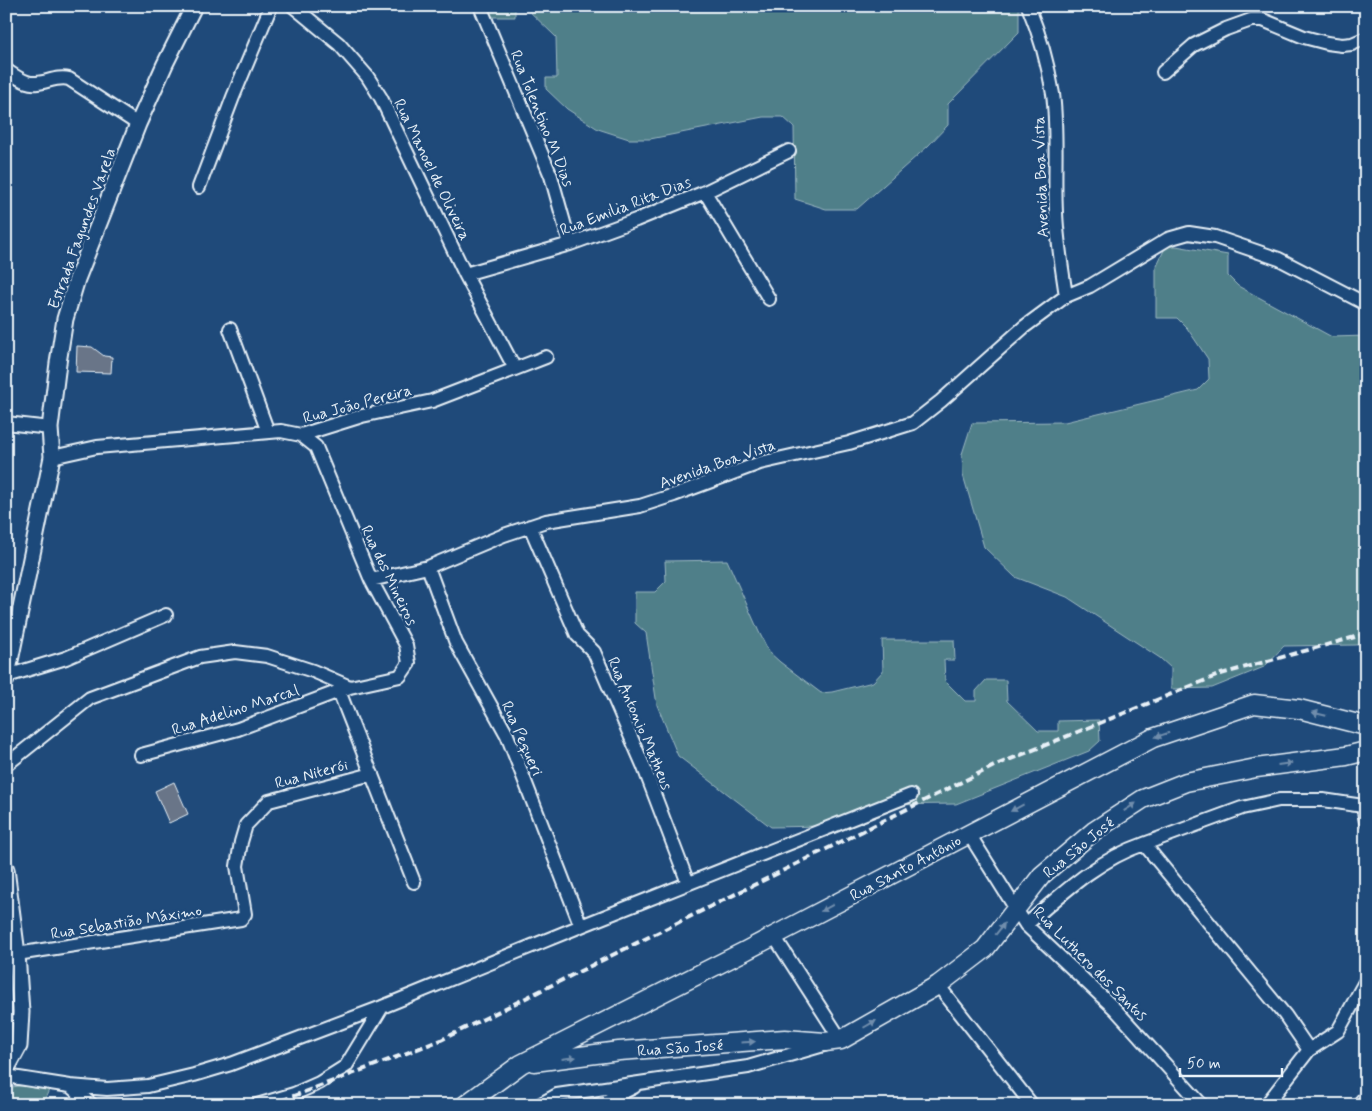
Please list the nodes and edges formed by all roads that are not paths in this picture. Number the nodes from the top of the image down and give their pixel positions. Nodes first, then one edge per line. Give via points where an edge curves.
1 (194, 6) edge
2 (271, 6) edge
3 (293, 6) edge
4 (480, 6) edge
5 (1028, 6) edge
6 (1366, 38) edge
7 (6, 70) edge
8 (1163, 72) dead end
9 (138, 124) junction
10 (789, 151) dead end
11 (199, 187) dead end
12 (705, 192) junction
13 (570, 244) junction
14 (466, 274) junction
15 (1066, 296) junction
16 (769, 299) dead end
17 (1366, 304) edge
18 (230, 329) dead end
19 (546, 357) dead end
20 (515, 369) junction
21 (6, 423) edge
22 (50, 428) junction
23 (268, 432) junction
24 (301, 435) junction
25 (52, 457) junction
26 (530, 526) junction
27 (428, 567) junction
28 (371, 580) junction
29 (166, 615) dead end
30 (6, 678) edge
31 (344, 689) junction
32 (1366, 726) edge
33 (1366, 751) edge
34 (140, 755) dead end
35 (6, 765) edge
36 (372, 774) junction
37 (911, 796) dead end
38 (1364, 805) edge
39 (1366, 822) edge
40 (969, 834) junction
41 (1144, 844) junction
42 (6, 869) edge
43 (414, 882) dead end
44 (688, 883) junction
45 (1016, 907) junction
46 (241, 919) joint
47 (1026, 925) junction
48 (581, 926) junction
49 (774, 936) junction
50 (16, 954) junction
51 (1366, 980) edge
52 (938, 985) junction
53 (382, 1007) junction
54 (841, 1040) junction
55 (1309, 1050) junction
56 (521, 1064) junction
57 (6, 1070) edge
58 (6, 1076) edge
59 (646, 1082) junction
60 (70, 1086) junction
61 (1366, 1096) edge
62 (92, 1105) edge
63 (257, 1105) edge
64 (464, 1105) edge
65 (539, 1105) edge
66 (598, 1105) edge
67 (1032, 1105) edge
68 (1202, 1105) edge
69 (1266, 1105) edge
70 (1358, 1105) edge

1 - 9 street, Estrada Fagundes Varela
2 - 11 street
3 - 14 street, Rua Manoel de Oliveira via 339,44 367,76 381,98
4 - 13 street, Rua Tolentino M Dias via 551,176
5 - 15 street, Avenida Boa Vista via 1046,57 1053,96 1056,214
6 - 8 street via 1352,44 1327,43 1263,20 1251,20 1194,45
7 - 9 street via 28,83 63,77 69,79
9 - 22 street, Estrada Fagundes Varela via 65,319
10 - 12 street, Rua Emilia Rita Dias
12 - 13 street, Rua Emilia Rita Dias
12 - 16 street
13 - 14 street, Rua Emilia Rita Dias
14 - 20 street, Rua Manoel de Oliveira
15 - 17 street, Avenida Boa Vista via 1090,286 1168,239 1189,233 1278,259
15 - 26 street, Avenida Boa Vista via 1024,327 913,423 849,443 760,463 640,506
18 - 23 street
19 - 20 street, Rua João Pereira
20 - 24 street, Rua João Pereira via 432,401 362,416
21 - 22 street
22 - 25 street, Estrada Fagundes Varela
23 - 24 street, Rua João Pereira
23 - 25 street, Rua João Pereira via 97,447
24 - 28 street, Rua dos Mineiros via 316,447
25 - 30 street, Estrada Fagundes Varela
26 - 27 street, Avenida Boa Vista
26 - 44 street, Rua Antonio Matheus via 577,635 594,652 598,661 643,765
27 - 28 street, Avenida Boa Vista
27 - 48 street, Rua Pequeri via 456,643 507,735
28 - 31 street, Rua dos Mineiros via 406,645 409,663 400,676
29 - 30 street via 66,658
31 - 34 street, Rua Adelino Marcal via 238,729
31 - 35 street via 313,671 267,656 235,652 200,657 90,698
31 - 36 street, Rua Niterói
32 -> 40 main road, Rua Santo Antônio via 1299,709 1254,704 1153,738
45 -> 33 main road, Rua São José via 1042,875 1094,831 1143,799 1186,782
36 - 43 street, Rua Niterói
36 - 46 street, Rua Niterói via 269,801 246,825 237,866 245,914
37 - 44 street
38 - 39 street
38 - 41 street, Rua São José via 1323,800 1278,800 1242,808
40 - 45 street, Rua Luthero dos Santos
40 -> 49 main road, Rua Santo Antônio
41 - 47 street, Rua São José via 1124,851 1080,879
41 - 55 street via 1285,1015
42 - 50 street
44 - 48 street
45 - 47 street, Rua Luthero dos Santos
52 -> 45 main road, Rua São José via 985,949
46 - 50 street, Rua Sebastião Máximo
47 - 68 street, Rua Luthero dos Santos via 1115,1008
48 - 53 street
49 - 54 street
49 - 56 main road, Rua Santo Antônio
50 - 57 street via 21,1012 19,1046
51 - 55 street via 1338,1031
54 -> 52 main road, Rua São José
52 - 67 street
53 - 60 street via 194,1075 148,1086 107,1089
53 - 63 street via 346,1066 294,1094
56 -> 54 main road, Rua São José via 619,1051 736,1042
54 - 59 street, Rua São José via 748,1067
55 - 69 street
56 - 64 main road, Rua Santo Antônio
58 - 60 street
59 - 65 street, Rua São José via 557,1095
59 - 66 street
60 - 62 street
61 - 70 street

